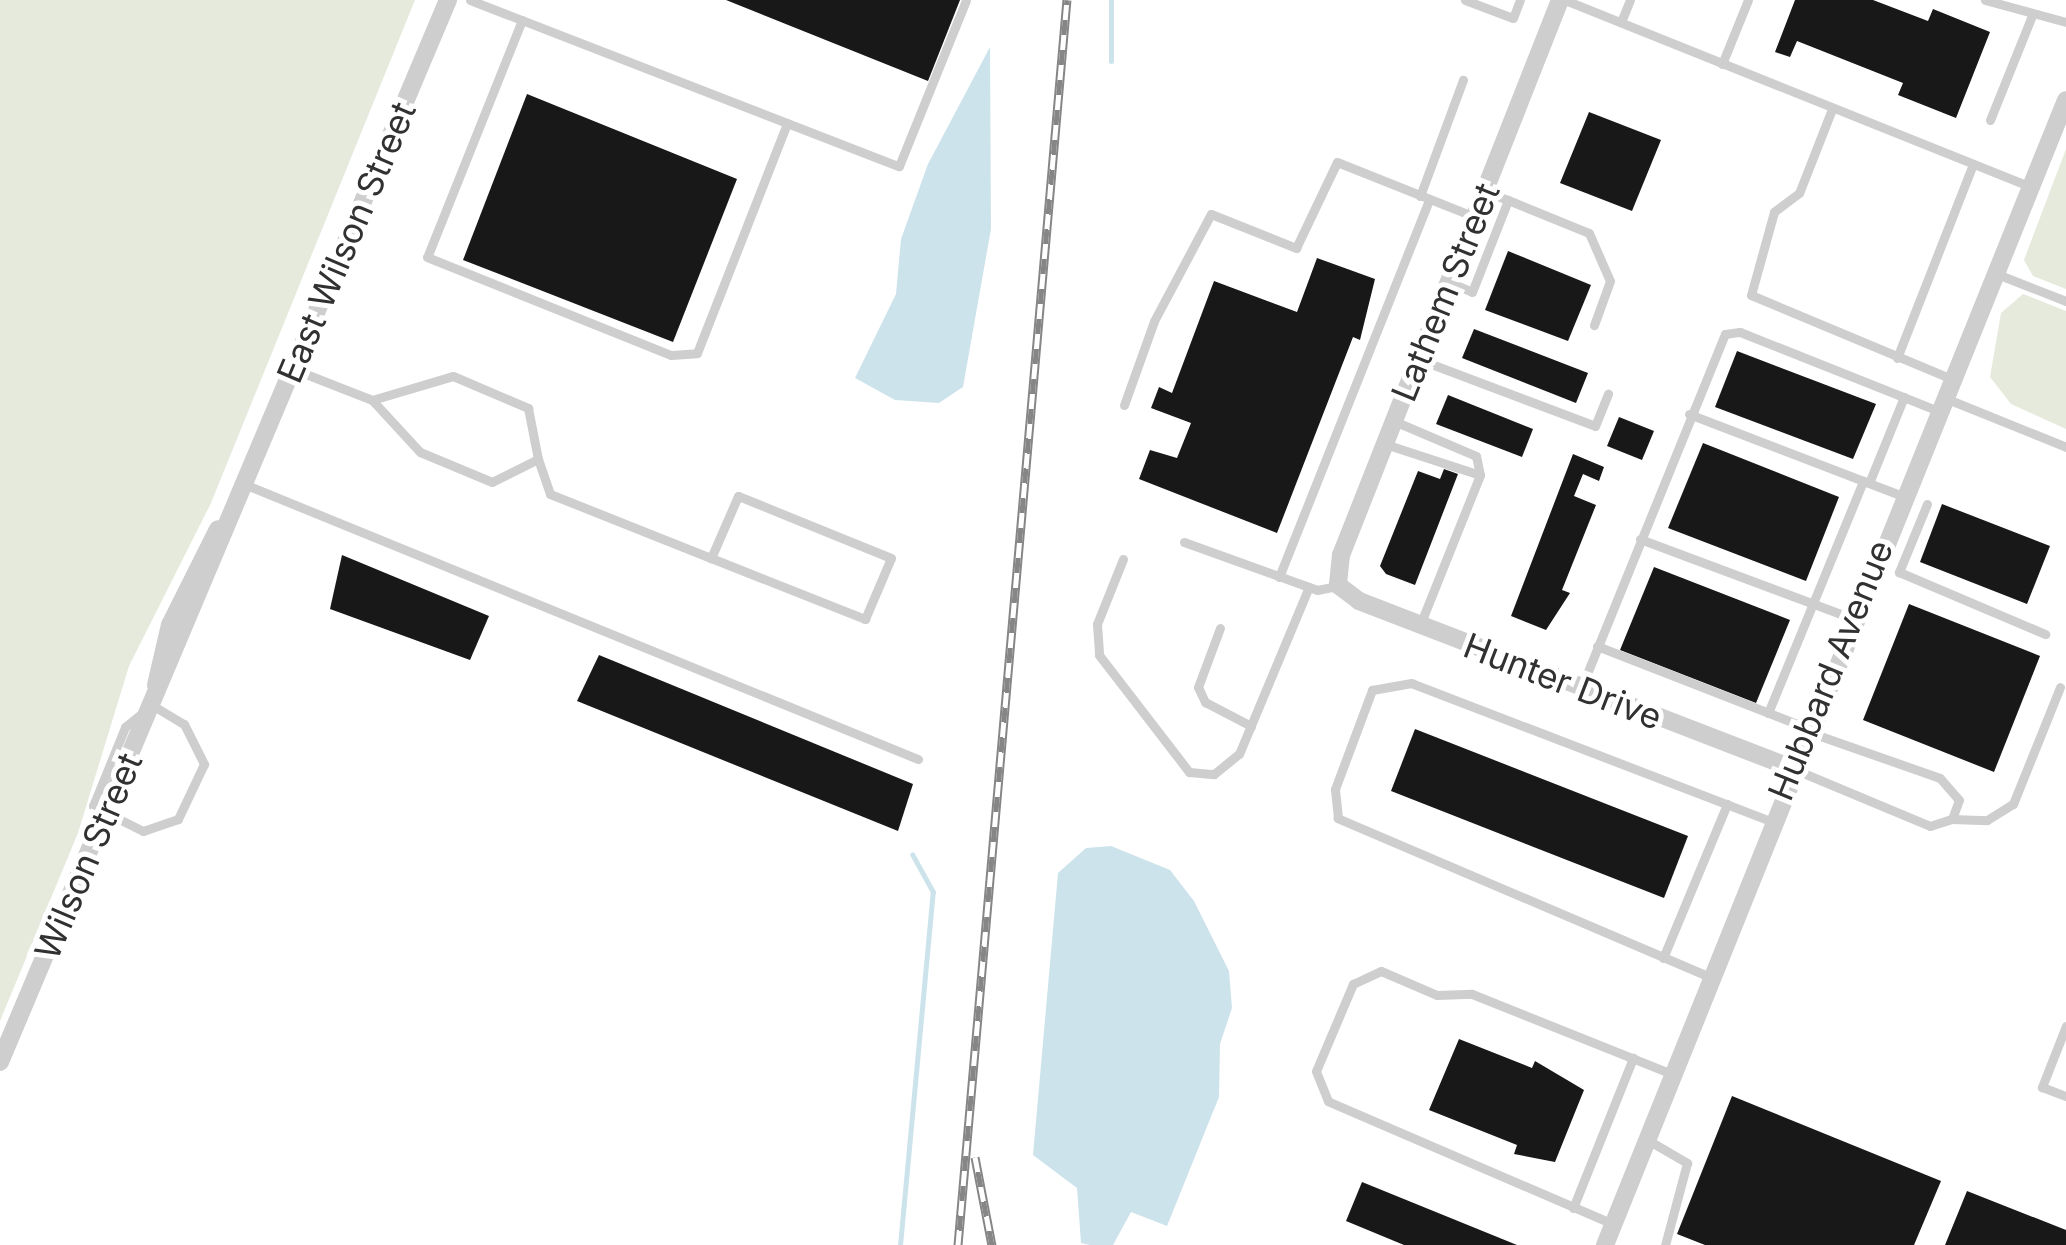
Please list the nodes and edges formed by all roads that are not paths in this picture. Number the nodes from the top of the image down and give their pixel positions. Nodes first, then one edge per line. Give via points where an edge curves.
1 (448, 0) edge
2 (470, 0) edge
3 (966, 0) edge
4 (1465, 0) edge
5 (1520, 0) edge
6 (1563, 0) edge
7 (1630, 0) edge
8 (1748, 0) edge
9 (1986, 0) edge
10 (2044, 0) edge
11 (2036, 15) junction
12 (522, 20) junction
13 (1621, 22) junction
14 (2066, 22) edge
15 (1722, 64) junction
16 (1463, 80) dead end
17 (2066, 100) edge
18 (1832, 110) junction
19 (1990, 120) dead end
20 (787, 123) junction
21 (1972, 167) junction
22 (2032, 188) junction
23 (1485, 192) junction
24 (1425, 198) junction
25 (1508, 200) junction
26 (1475, 217) junction
27 (1998, 274) junction
28 (1449, 282) junction
29 (2066, 300) edge
30 (1594, 325) dead end
31 (1898, 358) junction
32 (1418, 359) junction
33 (293, 369) junction
34 (1954, 380) junction
35 (1608, 393) dead end
36 (1904, 397) junction
37 (372, 400) junction
38 (1942, 404) junction
39 (1124, 405) dead end
40 (1689, 414) junction
41 (1394, 421) junction
42 (1385, 444) junction
43 (2066, 447) edge
44 (538, 460) junction
45 (1480, 475) junction
46 (1866, 482) junction
47 (244, 484) junction
48 (1900, 495) junction
49 (1926, 504) dead end
50 (1888, 526) junction
51 (1914, 536) junction
52 (1640, 538) junction
53 (1184, 542) dead end
54 (710, 558) junction
55 (1123, 559) dead end
56 (1279, 577) junction
57 (1338, 585) junction
58 (1309, 587) junction
59 (1812, 604) junction
60 (1851, 618) junction
61 (1420, 625) junction
62 (1220, 628) dead end
63 (2044, 634) dead end
64 (1597, 646) junction
65 (2060, 687) dead end
66 (1581, 688) junction
67 (152, 705) junction
68 (1768, 713) junction
69 (1251, 726) junction
70 (1807, 730) junction
71 (918, 759) dead end
72 (1791, 768) junction
73 (1727, 804) junction
74 (105, 818) junction
75 (1952, 818) junction
76 (1771, 821) junction
77 (1663, 958) junction
78 (1710, 977) junction
79 (2066, 1026) edge
80 (1633, 1058) junction
81 (0, 1062) edge
82 (1672, 1074) junction
83 (2066, 1096) edge
84 (1646, 1139) junction
85 (1573, 1208) junction
86 (1613, 1224) junction
87 (1605, 1245) edge
88 (1666, 1245) edge

1 - 33 street, East Wilson Street
2 - 12 lane
3 - 20 lane via 899,166
4 - 5 lane via 1513,18
6 - 13 lane
6 - 23 street, Lathem Street
7 - 13 lane
8 - 15 lane
9 - 11 lane
10 - 11 lane
11 - 14 lane
11 - 19 lane
12 - 20 lane
12 - 20 lane via 427,257 671,355 697,352
13 - 15 lane
15 - 18 lane
16 - 24 lane
17 - 22 street, Hubbard Avenue
18 - 21 lane
18 - 31 lane via 1799,193 1774,212 1751,295
21 - 22 lane
21 - 31 lane
22 - 27 street, Hubbard Avenue
23 - 25 lane
23 - 26 street, Lathem Street
24 - 26 lane
24 - 39 lane via 1337,162 1296,248 1211,214 1154,322
24 - 56 lane
25 - 28 lane via 1472,292
25 - 30 lane via 1589,233 1610,280
26 - 28 street, Lathem Street
27 - 29 lane
27 - 34 street, Hubbard Avenue
28 - 32 street, Lathem Street
31 - 34 lane
32 - 35 lane via 1596,426
32 - 41 street, Lathem Street
33 - 37 lane
33 - 47 street, East Wilson Street
34 - 38 street, Hubbard Avenue
36 - 38 lane
36 - 40 lane via 1740,332 1717,342
36 - 46 lane
37 - 44 lane via 420,452 492,482
37 - 44 lane via 453,376 528,408
38 - 43 lane
38 - 48 street, Hubbard Avenue
40 - 46 lane
40 - 52 lane
41 - 42 street, Lathem Street
41 - 45 lane via 1476,456
42 - 45 lane
42 - 57 street, Lathem Street via 1341,555
44 - 54 lane via 550,494
45 - 61 lane
46 - 48 lane
46 - 59 lane
47 - 67 street, Wilson Street via 172,619
47 - 71 lane
48 - 50 street, Hubbard Avenue
49 - 51 lane
50 - 51 lane
50 - 60 street, Hubbard Avenue
51 - 63 lane via 1898,572
52 - 59 lane
52 - 64 lane
53 - 56 lane
54 - 54 lane via 865,620 890,558 738,496
55 - 69 lane via 1098,624 1099,655 1158,736 1189,772 1214,774 1239,754
56 - 58 lane
57 - 58 lane
57 - 61 street, Hunter Drive
58 - 69 lane
59 - 60 lane
59 - 68 lane
60 - 70 street, Hubbard Avenue
61 - 66 street, Hunter Drive
62 - 69 lane via 1198,688 1205,702
64 - 66 lane
64 - 68 lane
65 - 75 lane via 2013,804 1987,820
66 - 72 street, Hunter Drive
67 - 74 street, Wilson Street
67 - 74 lane via 195,739 202,784 178,820 160,828
68 - 70 lane
70 - 72 street, Hubbard Avenue
70 - 75 lane via 1940,778 1959,800
72 - 75 lane via 1930,826
72 - 76 street, Hubbard Avenue
73 - 76 lane
73 - 77 lane
73 - 77 lane via 1412,683 1372,690 1335,789 1338,818
74 - 81 street, Wilson Street
76 - 78 street, Hubbard Avenue
77 - 78 lane
78 - 82 street, Hubbard Avenue
79 - 83 lane via 2042,1087
80 - 82 lane
80 - 85 lane
80 - 85 lane via 1472,994 1436,995 1381,972 1353,984 1316,1071 1328,1102
82 - 84 street, Hubbard Avenue
84 - 86 street, Hubbard Avenue
84 - 88 lane via 1686,1163
85 - 86 lane
86 - 87 street, Hubbard Avenue

